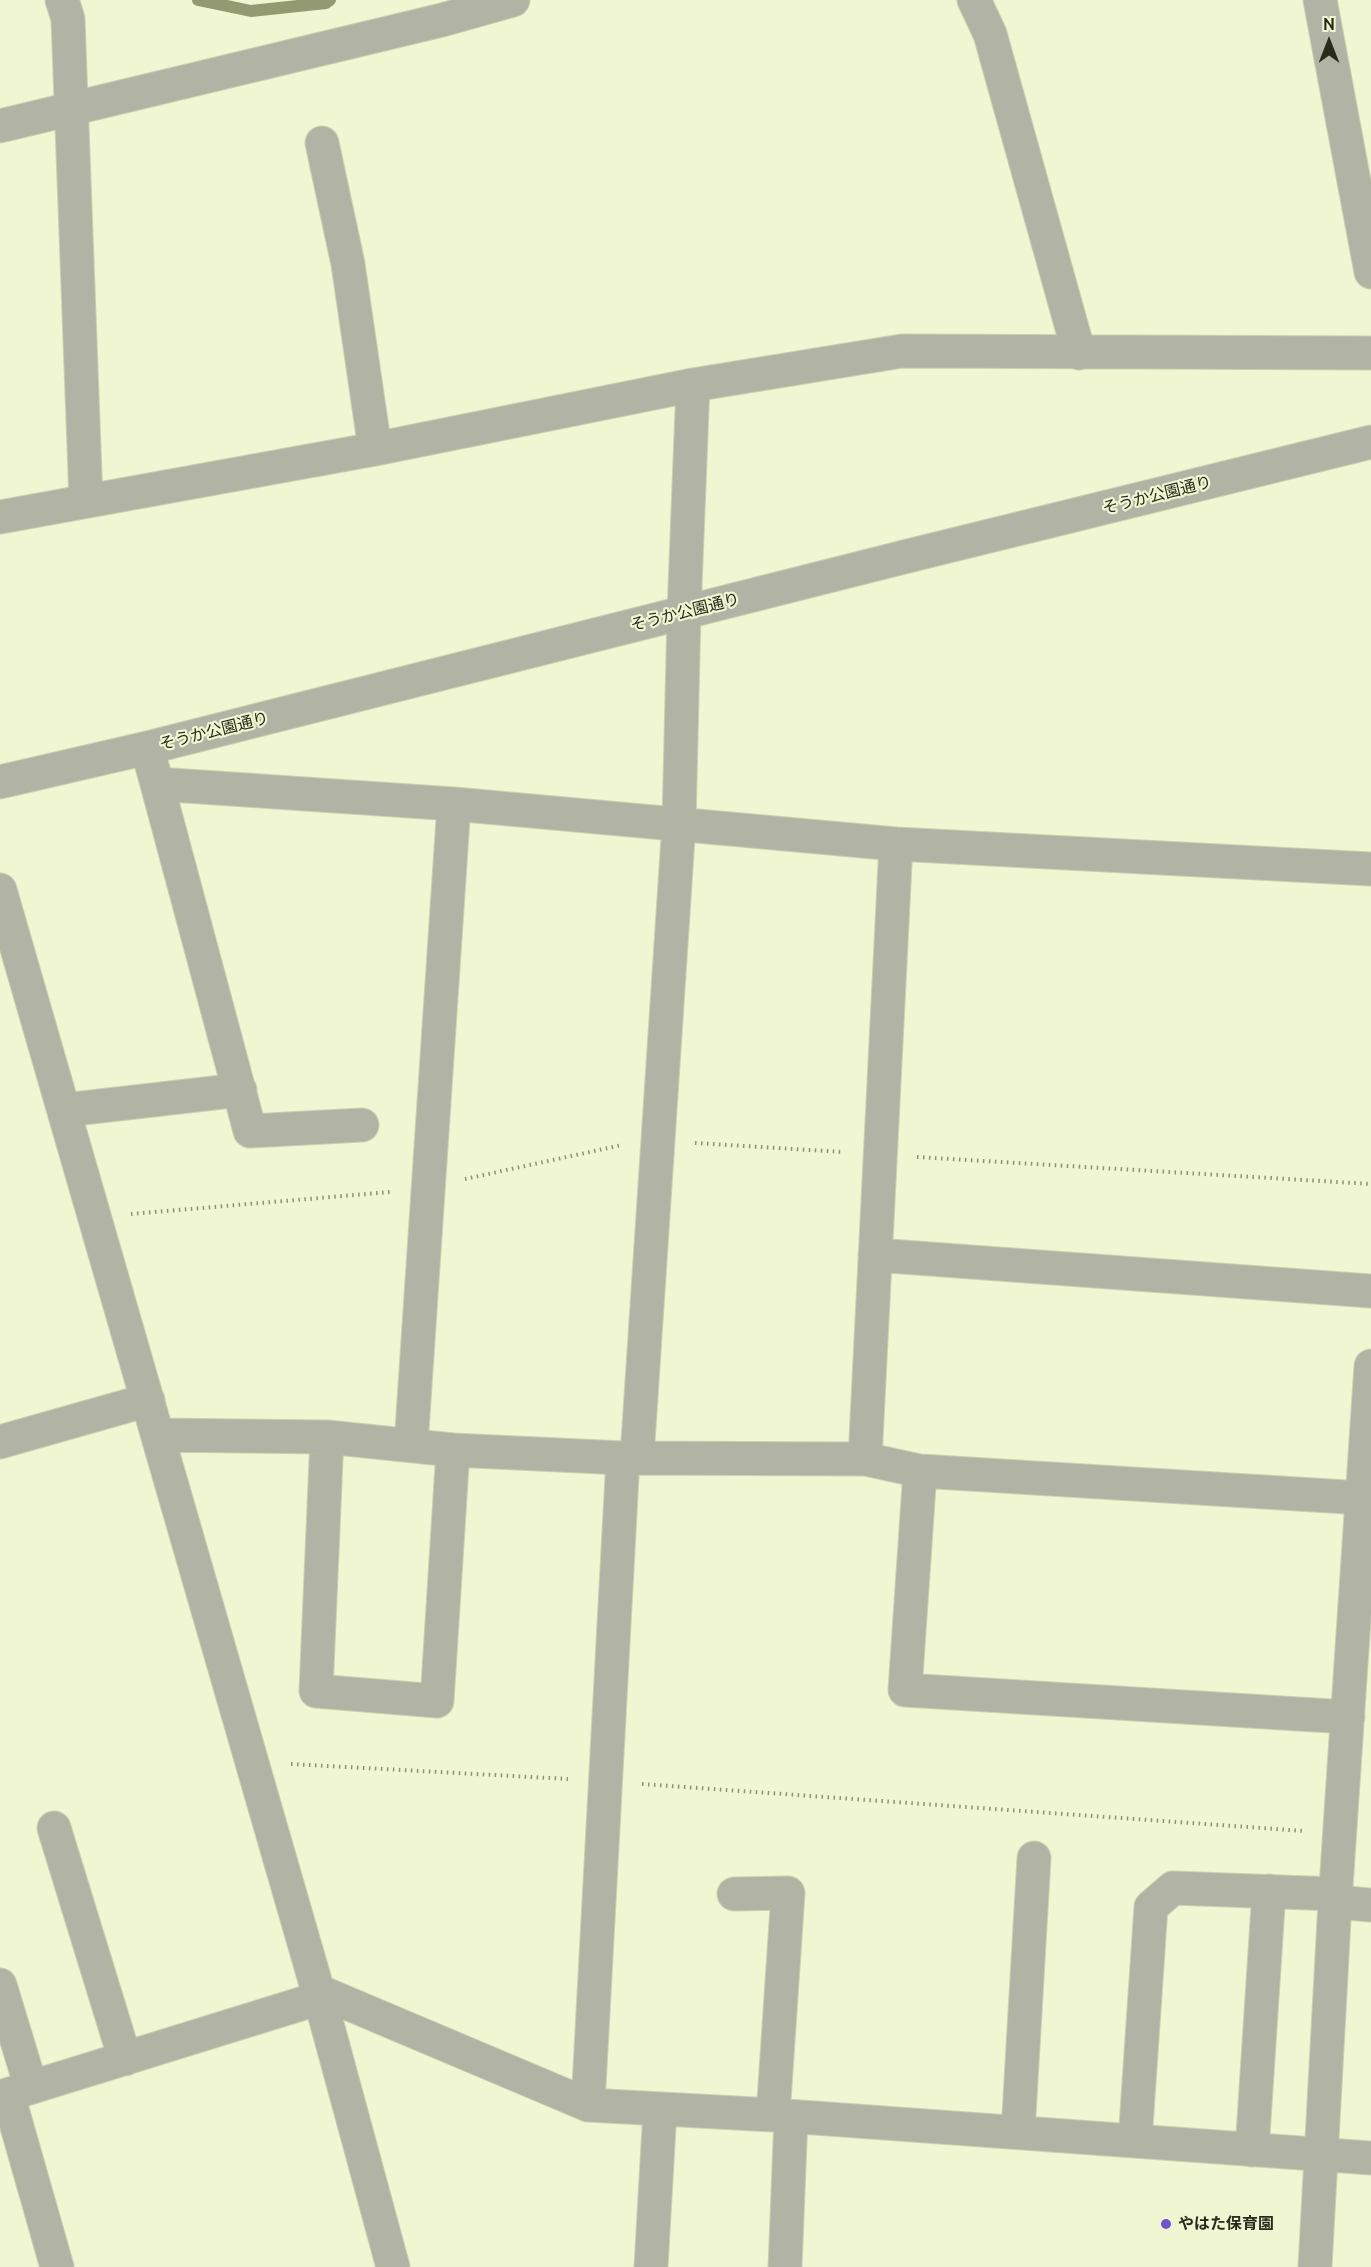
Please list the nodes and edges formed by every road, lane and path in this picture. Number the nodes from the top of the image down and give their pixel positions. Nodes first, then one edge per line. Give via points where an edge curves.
1 (62, 0) edge
2 (513, 0) edge
3 (974, 0) edge
4 (1320, 0) edge
5 (71, 109) junction
6 (0, 126) edge
7 (322, 144) dead end
8 (1371, 272) edge
9 (1079, 353) junction
10 (1371, 353) edge
11 (693, 385) junction
12 (1371, 442) edge
13 (375, 448) junction
14 (86, 501) junction
15 (0, 517) edge
16 (684, 612) junction
17 (147, 748) junction
18 (0, 782) edge
19 (157, 784) junction
20 (454, 804) junction
21 (679, 823) junction
22 (896, 844) junction
23 (1371, 869) edge
24 (0, 890) edge
25 (240, 1090) junction
26 (65, 1110) junction
27 (362, 1125) dead end
28 (656, 1141) junction
29 (881, 1154) junction
30 (1371, 1184) edge
31 (428, 1187) junction
32 (125, 1214) dead end
33 (875, 1255) junction
34 (1371, 1291) edge
35 (1371, 1366) edge
36 (148, 1400) junction
37 (158, 1435) junction
38 (327, 1437) junction
39 (0, 1442) edge
40 (411, 1445) junction
41 (453, 1450) junction
42 (630, 1458) junction
43 (865, 1459) junction
44 (920, 1471) junction
45 (1366, 1506) edge
46 (1348, 1717) junction
47 (250, 1762) junction
48 (606, 1782) junction
49 (54, 1828) dead end
50 (1340, 1833) junction
51 (1034, 1858) dead end
52 (1269, 1891) junction
53 (734, 1894) dead end
54 (1335, 1898) junction
55 (1371, 1905) edge
56 (0, 1985) edge
57 (318, 1994) junction
58 (125, 2059) junction
59 (13, 2093) edge
60 (588, 2105) junction
61 (660, 2109) junction
62 (782, 2116) junction
63 (1018, 2133) junction
64 (1136, 2141) junction
65 (1252, 2150) junction
66 (1323, 2155) junction
67 (1371, 2158) edge
68 (57, 2267) edge
69 (393, 2267) edge
70 (651, 2267) edge
71 (785, 2267) edge
72 (1315, 2267) edge

1 - 5 street via 68,19
2 - 5 street
3 - 9 street via 990,34
4 - 8 street
5 - 6 street
5 - 14 street
7 - 13 street via 348,264
9 - 10 street
9 - 11 street via 902,351
11 - 13 street
11 - 16 street
12 - 16 street, そうか公園通り
13 - 14 street
14 - 15 street
16 - 17 street, そうか公園通り
16 - 21 street
17 - 18 street, そうか公園通り
17 - 19 street
19 - 20 street
19 - 25 street
20 - 21 street
20 - 31 street
21 - 22 street
21 - 28 street
22 - 23 street
22 - 29 street
24 - 26 street
25 - 26 street
25 - 27 street via 250,1131
26 - 36 street
28 - 29 path
28 - 31 path
28 - 42 street
29 - 30 path
29 - 33 street
31 - 32 path
31 - 40 street
33 - 34 street
33 - 43 street
35 - 45 street
36 - 37 street
36 - 39 street
37 - 38 street
37 - 47 street
38 - 40 street
38 - 41 street via 316,1690 437,1701
40 - 41 street
41 - 42 street
42 - 43 street
42 - 48 street
43 - 44 street
44 - 45 street
44 - 46 street via 905,1690
45 - 46 street
46 - 50 street
47 - 48 path
47 - 57 street
48 - 50 path
48 - 60 street
49 - 58 street
50 - 54 street
51 - 63 street
52 - 54 street
52 - 64 street via 1173,1888 1151,1906
52 - 65 street
53 - 62 street via 788,1893
54 - 55 street
54 - 66 street
56 - 59 street
57 - 58 street
57 - 60 street
57 - 69 street
58 - 59 street
59 - 68 street
60 - 61 street
61 - 62 street
61 - 70 street
62 - 63 street
62 - 71 street
63 - 64 street
64 - 65 street
65 - 66 street
66 - 67 street
66 - 72 street

